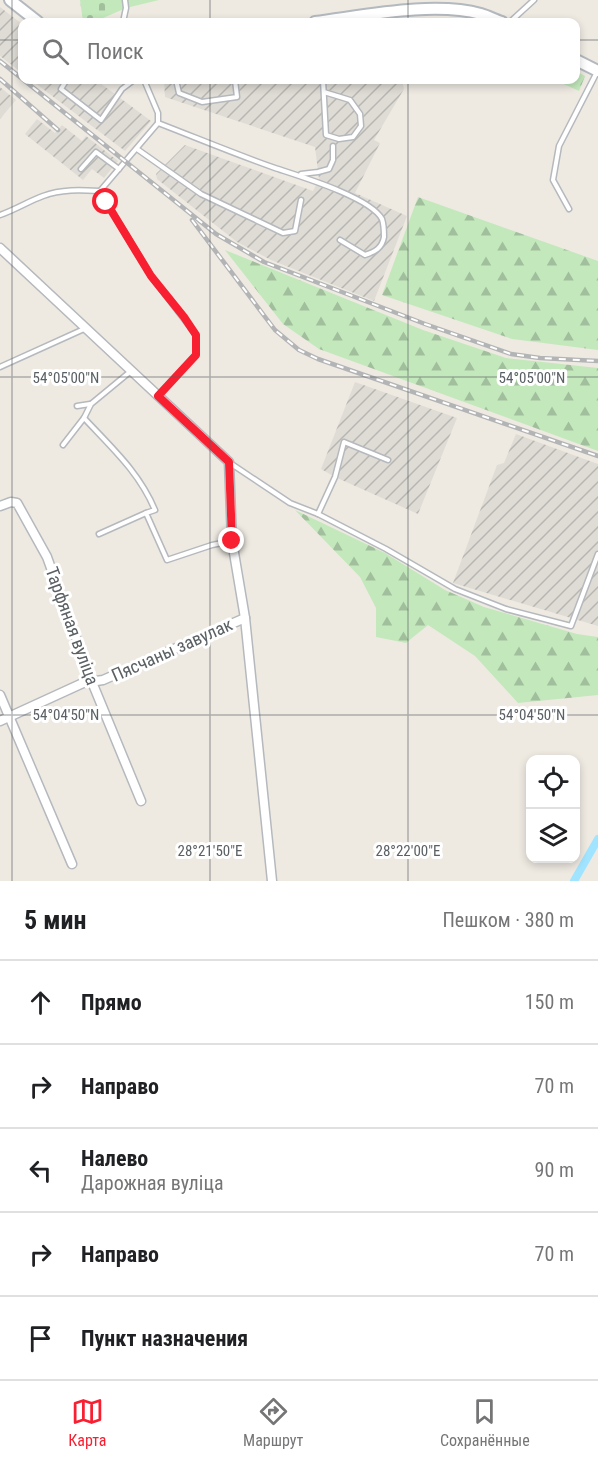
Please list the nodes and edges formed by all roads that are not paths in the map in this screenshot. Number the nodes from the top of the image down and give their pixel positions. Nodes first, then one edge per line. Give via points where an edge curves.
1 (10, 0) edge
2 (125, 0) edge
3 (534, 0) edge
4 (33, 18) edge
5 (124, 18) edge
6 (349, 18) edge
7 (492, 18) edge
8 (514, 18) edge
9 (580, 62) edge
10 (598, 71) edge
11 (64, 84) edge
12 (129, 84) edge
13 (146, 84) edge
14 (177, 84) edge
15 (235, 84) edge
16 (323, 84) edge
17 (324, 92) junction
18 (158, 123) junction
19 (333, 146) dead end
20 (137, 149) junction
21 (81, 169) dead end
22 (119, 169) junction
23 (297, 174) junction
24 (100, 191) junction
25 (301, 200) dead end
26 (569, 209) dead end
27 (0, 215) edge
28 (340, 240) dead end
29 (0, 248) edge
30 (85, 329) junction
31 (0, 367) edge
32 (132, 370) junction
33 (158, 396) junction
34 (91, 404) junction
35 (77, 406) dead end
36 (84, 418) junction
37 (63, 445) dead end
38 (388, 460) dead end
39 (229, 462) junction
40 (0, 506) edge
41 (146, 513) junction
42 (318, 514) junction
43 (99, 534) dead end
44 (232, 541) junction
45 (598, 554) edge
46 (245, 618) junction
47 (92, 682) junction
48 (0, 695) edge
49 (4, 719) edge
50 (141, 801) dead end
51 (72, 864) dead end
52 (272, 881) edge

1 - 4 main road
2 - 5 lane
3 - 8 lane
6 - 7 main road via 456,9
9 - 10 main road
10 - 26 lane via 559,146 553,180
11 - 12 lane via 61,89 101,120
13 - 18 lane via 158,113
14 - 15 lane via 179,93 202,102 237,97
16 - 17 lane
17 - 17 lane via 326,135 352,137 361,126 360,114 350,100
18 - 20 lane
18 - 23 lane
19 - 23 lane via 329,169
20 - 22 lane
20 - 25 lane via 201,194 283,233 295,231
21 - 22 lane via 96,152
22 - 24 lane
23 - 28 lane via 359,200 381,218 383,242 375,252 365,255
24 - 27 lane via 78,189 42,196
24 - 33 lane via 151,276 196,335 196,355
29 - 30 street
30 - 31 lane
30 - 32 street
32 - 33 street
32 - 34 lane
33 - 39 street
34 - 35 lane
34 - 36 lane
36 - 37 lane
36 - 41 lane via 135,472 154,510
38 - 42 lane via 344,442 335,477
39 - 42 lane via 290,503
39 - 44 street
40 - 47 street, Тарфяная вуліца via 17,503 47,557
41 - 43 lane
41 - 44 lane via 167,560
42 - 45 lane via 454,589 506,609 571,626
44 - 46 street
46 - 47 street, Пясчаны завулак
46 - 52 street
47 - 49 street, Пясчаны завулак
47 - 50 street, Тарфяная вуліца
48 - 49 street
49 - 51 street

